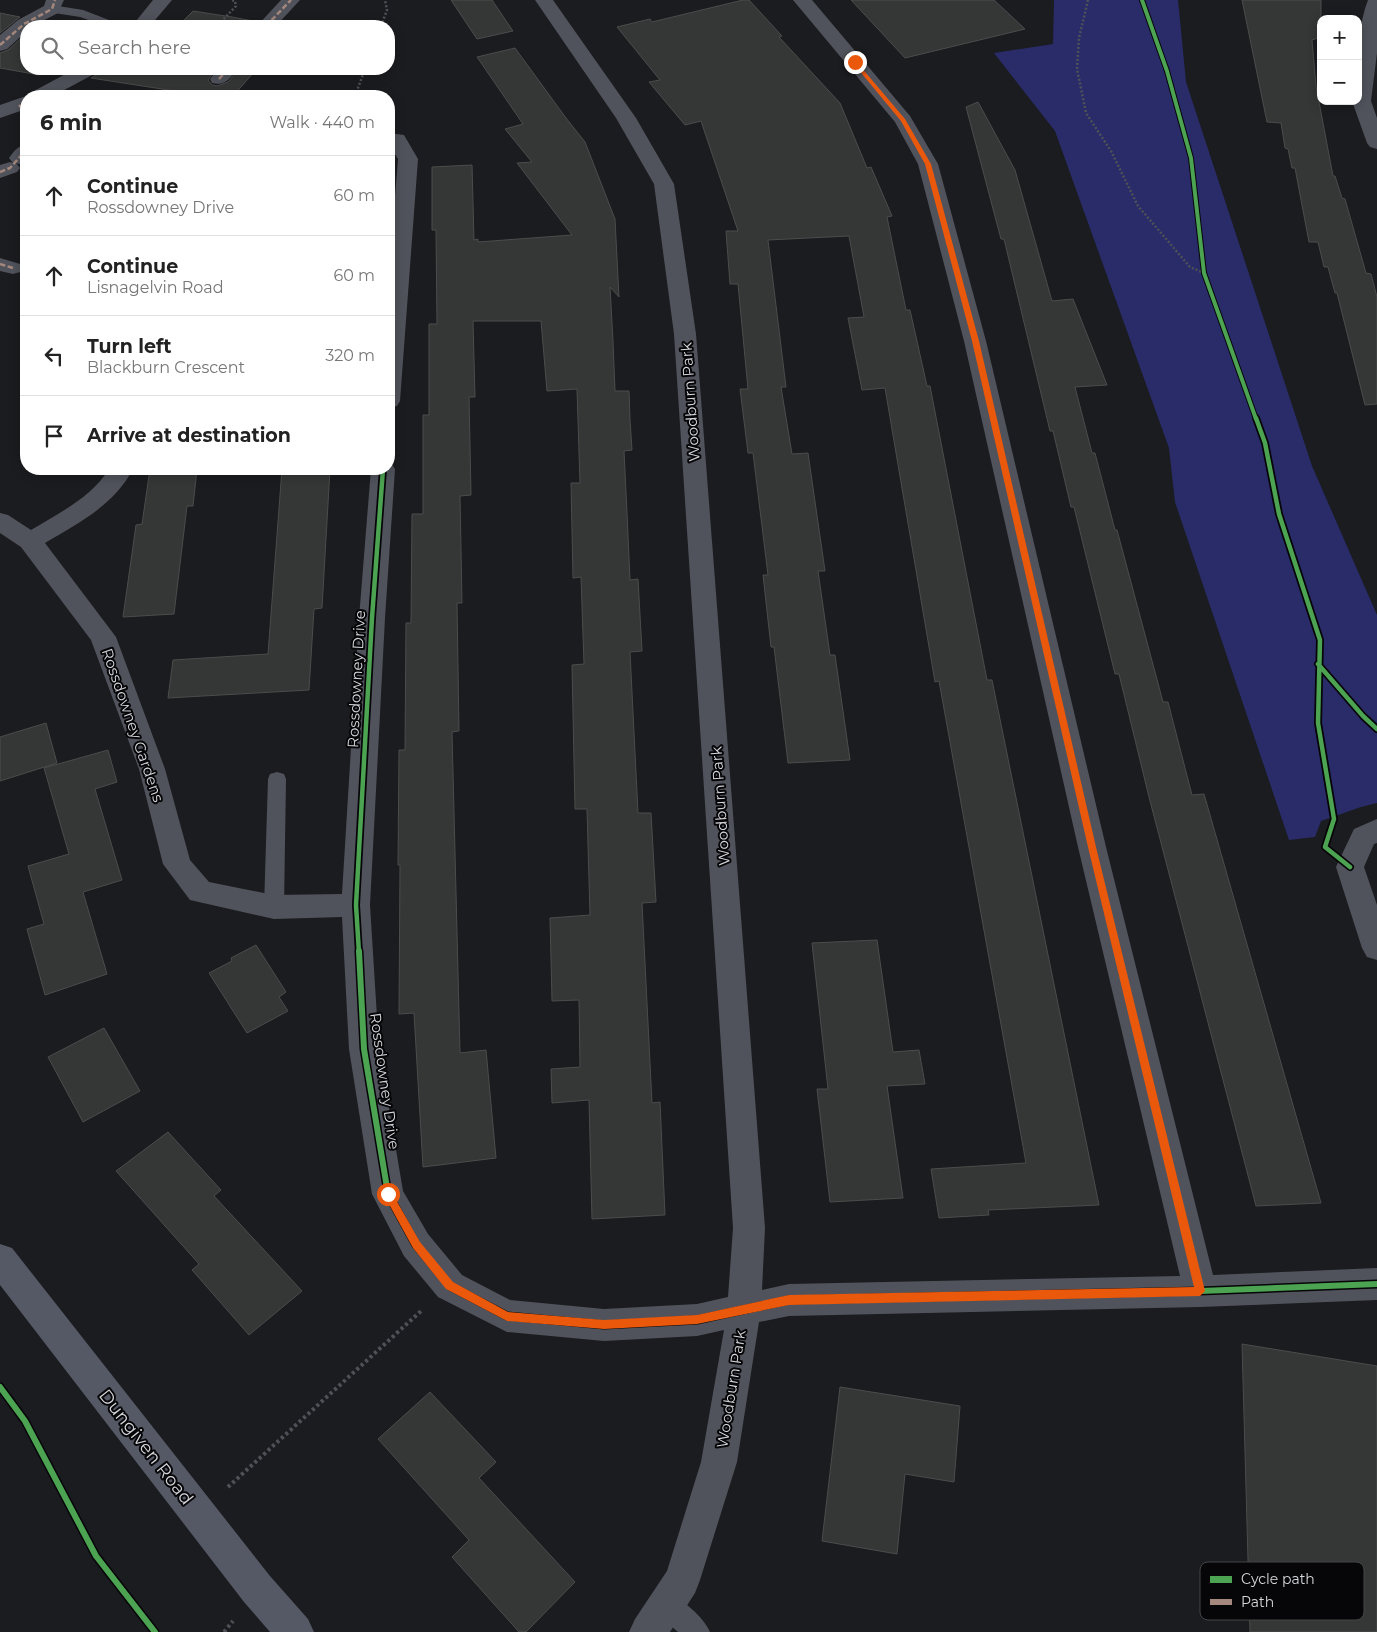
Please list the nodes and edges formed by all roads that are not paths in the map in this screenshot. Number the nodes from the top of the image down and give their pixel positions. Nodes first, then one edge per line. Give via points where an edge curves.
1 (163, 0) edge
2 (290, 0) edge
3 (544, 0) edge
4 (802, 0) edge
5 (1377, 0) edge
6 (53, 5) edge
7 (30, 20) edge
8 (101, 20) edge
9 (146, 20) edge
10 (272, 20) edge
11 (20, 28) edge
12 (0, 45) edge
13 (78, 75) edge
14 (50, 90) edge
15 (20, 108) edge
16 (0, 112) edge
17 (395, 142) edge
18 (1377, 143) edge
19 (395, 325) edge
20 (118, 475) edge
21 (383, 475) edge
22 (0, 521) edge
23 (30, 541) junction
24 (277, 779) dead end
25 (1377, 830) edge
26 (356, 905) junction
27 (274, 906) junction
28 (1377, 948) edge
29 (0, 1259) edge
30 (1377, 1284) edge
31 (1200, 1291) junction
32 (744, 1311) junction
33 (666, 1605) junction
34 (295, 1632) edge
35 (648, 1632) edge
36 (697, 1632) edge

1 - 9 street
2 - 10 street
3 - 32 street, Woodburn Park via 626,118 664,184 667,201 685,334 748,1218
4 - 31 street via 903,120 928,164 975,341 1092,847
5 - 18 street via 1361,101
6 - 7 street
6 - 8 lane
11 - 12 street
13 - 14 street
15 - 16 street
17 - 19 street via 408,159
20 - 23 street via 88,505
21 - 26 street, Rossdowney Drive
22 - 23 street, Rossdowney Gardens
23 - 27 street, Rossdowney Gardens via 103,637 152,769 176,864 200,892
24 - 27 lane
25 - 28 street via 1364,837 1350,867
26 - 27 street, Rossdowney Gardens
26 - 32 street, Rossdowney Drive via 364,1049 388,1194 416,1245 450,1286 507,1316 604,1325 697,1320
29 - 34 highway, Dungiven Road via 257,1589
30 - 31 street, Rossdowney Drive
31 - 32 street, Rossdowney Drive via 789,1300
32 - 33 street, Woodburn Park via 719,1462 682,1580
33 - 35 street, Woodburn Park
33 - 36 lane

